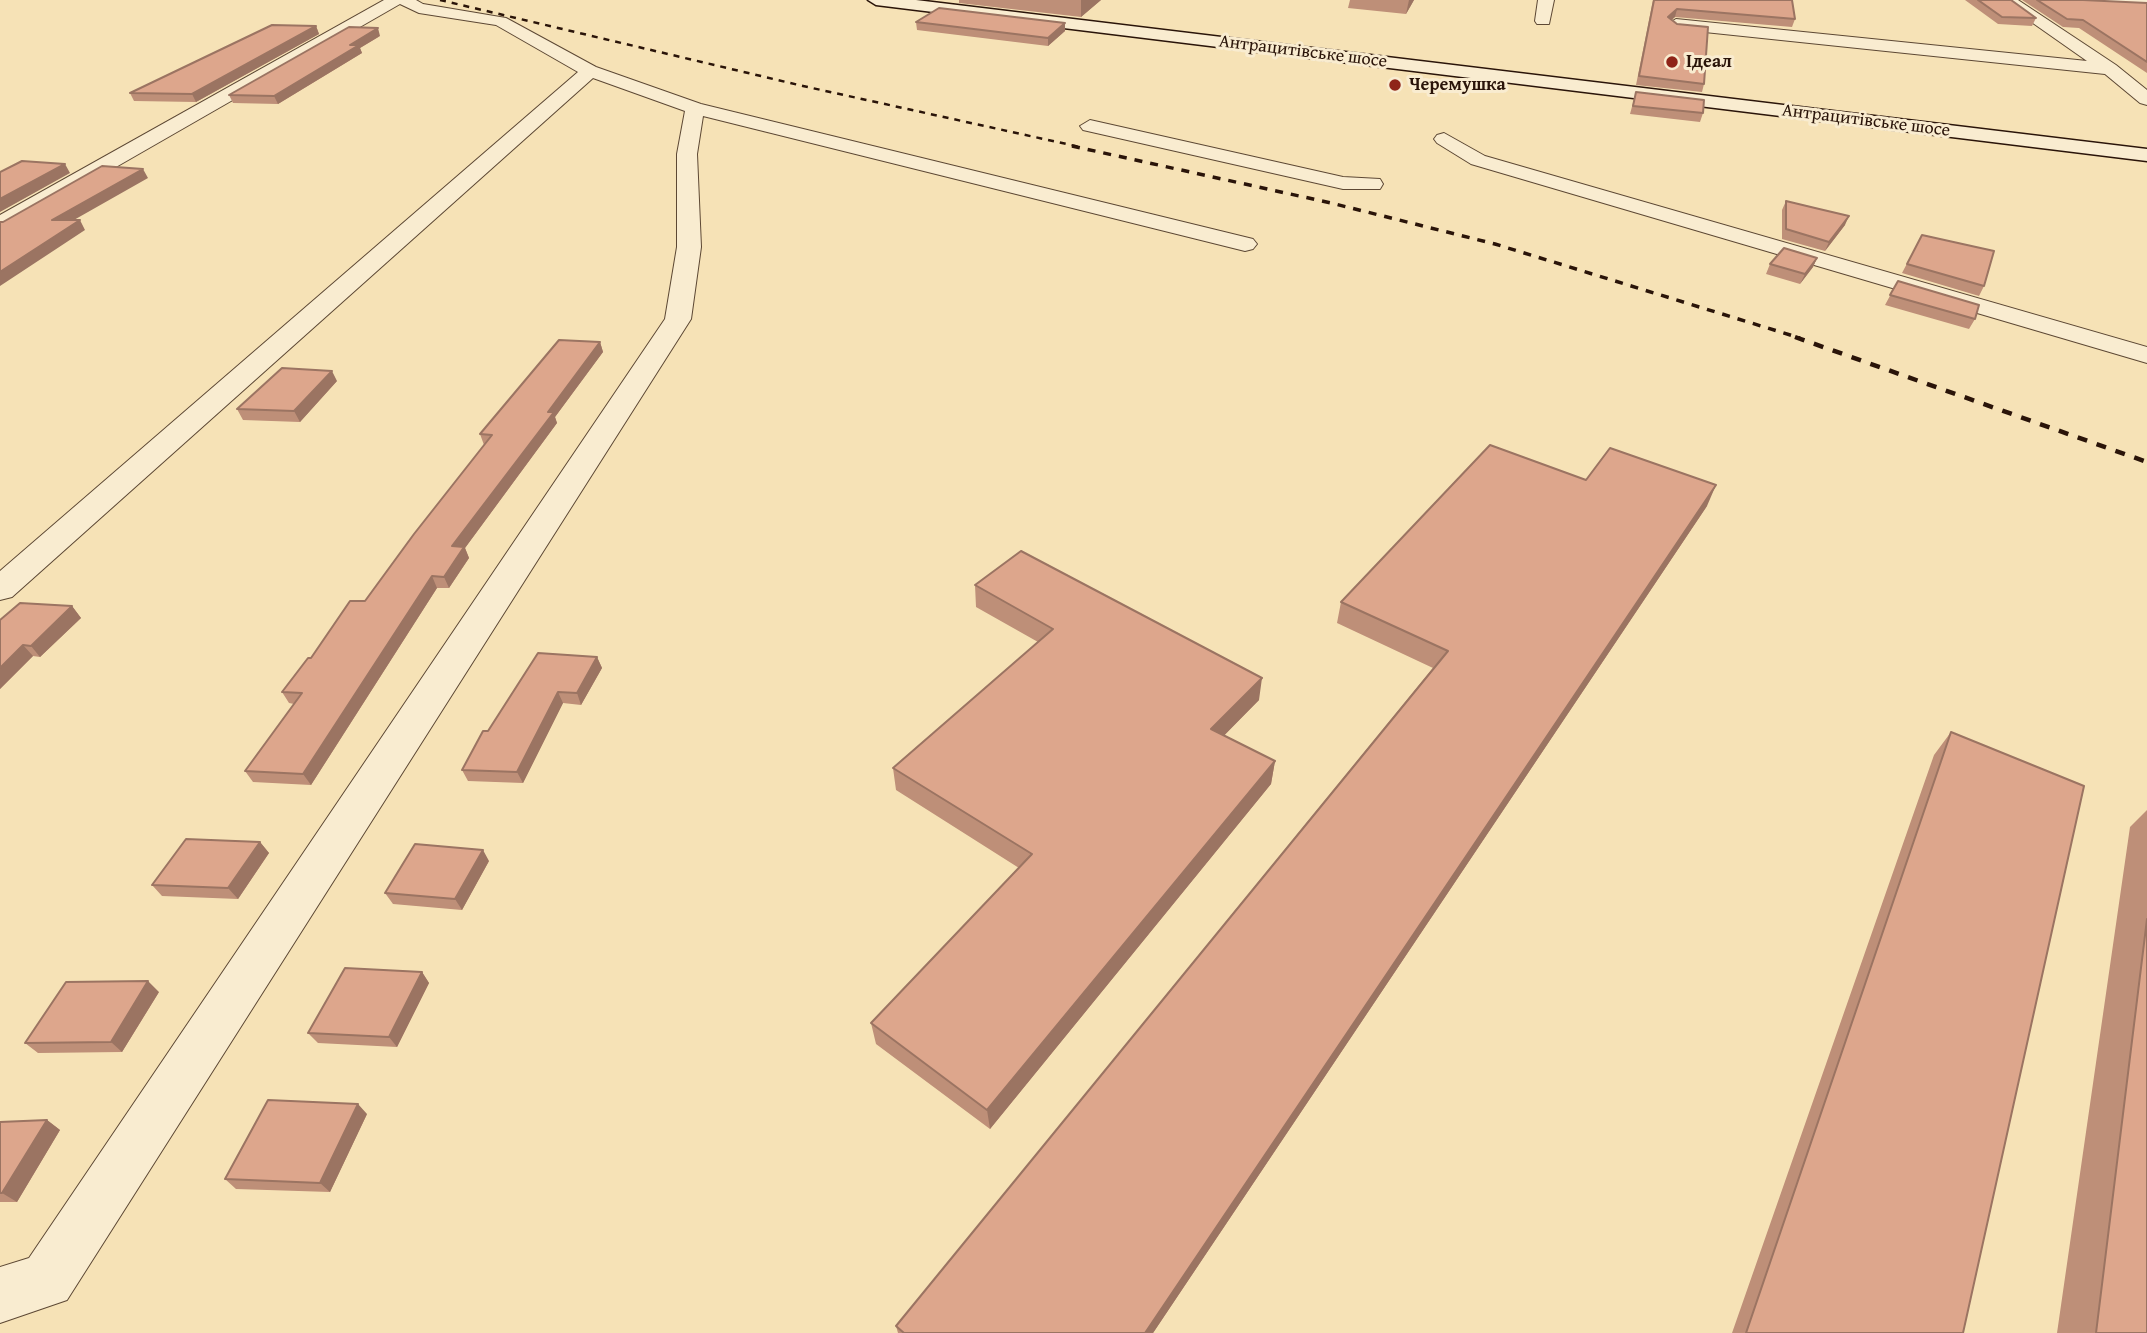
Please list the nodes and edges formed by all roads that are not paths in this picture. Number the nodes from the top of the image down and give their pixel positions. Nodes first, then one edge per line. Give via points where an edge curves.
1 (395, 0) edge
2 (404, 0) edge
3 (876, 0) edge
4 (1546, 0) edge
5 (2008, 0) edge
6 (2080, 0) edge
7 (2147, 3) edge
8 (1543, 21) dead end
9 (1676, 24) edge
10 (2110, 69) junction
11 (590, 71) junction
12 (2147, 99) edge
13 (695, 108) junction
14 (1090, 126) dead end
15 (1444, 139) dead end
16 (2147, 155) edge
17 (1372, 184) dead end
18 (0, 224) edge
19 (1245, 244) dead end
20 (2147, 355) edge
21 (0, 589) edge
22 (0, 1296) edge

1 - 18 street
2 - 11 street via 419,8 500,21
3 - 16 main road, Антрацитівське шосе
4 - 8 street
5 - 10 street
6 - 7 street
9 - 10 street
10 - 12 street
11 - 13 street
11 - 21 street
13 - 19 street
13 - 22 street via 687,154 689,247 678,319 47,1280
14 - 17 street via 1343,183
15 - 20 street via 1478,160

